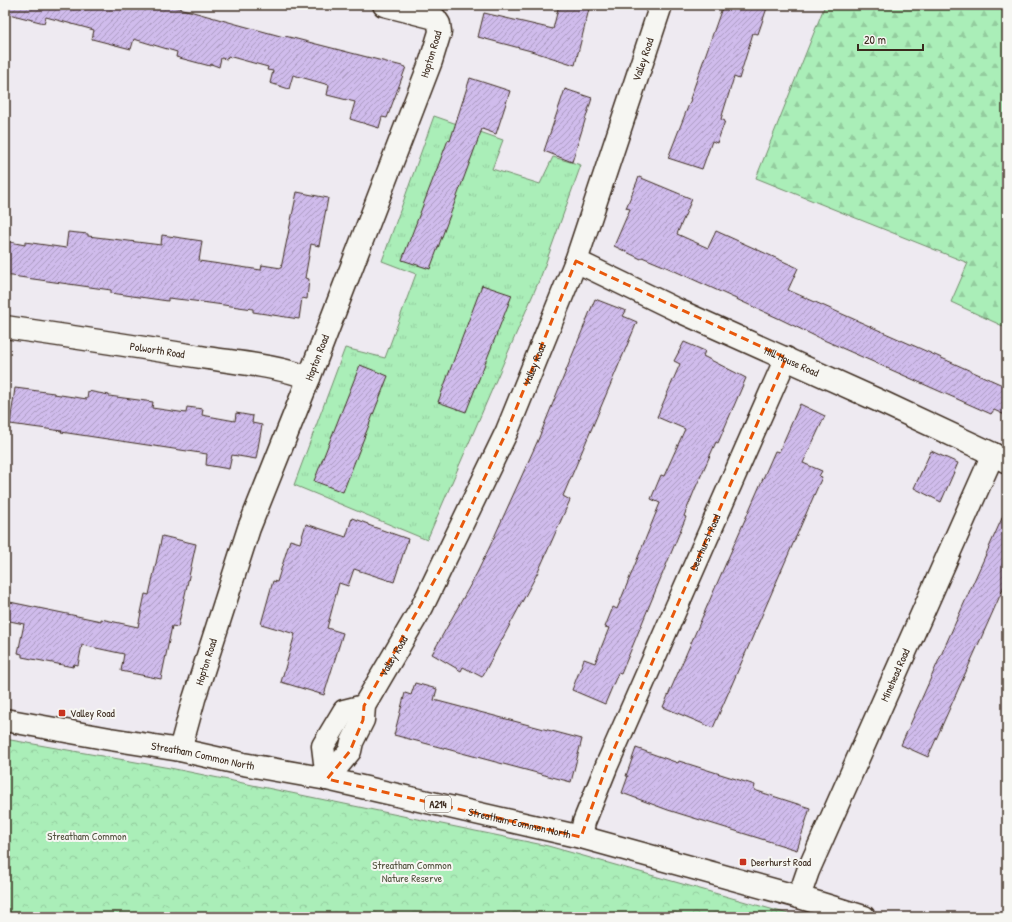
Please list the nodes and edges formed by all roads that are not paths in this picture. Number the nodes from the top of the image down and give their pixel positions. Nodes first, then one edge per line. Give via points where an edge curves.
1 (384, 5) edge
2 (661, 5) edge
3 (576, 260) junction
4 (5, 327) edge
5 (786, 358) junction
6 (309, 378) junction
7 (1000, 458) edge
8 (5, 720) edge
9 (180, 750) junction
10 (327, 779) junction
11 (581, 838) junction
12 (799, 897) junction
13 (864, 917) edge

1 - 6 street, Hopton Road via 435,18 440,32
2 - 3 street, Valley Road
3 - 5 street, Hill House Road via 676,309
3 - 10 street, Valley Road via 500,445 422,606 364,706 364,720 350,751
4 - 6 street, Polworth Road via 269,368
5 - 7 street, Hill House Road
5 - 11 street, Deerhurst Road via 607,765 584,822
6 - 9 street, Hopton Road via 249,528
7 - 12 street, Minehead Road via 808,871
8 - 9 street, Streatham Common North / A214
9 - 10 street, Streatham Common North / A214
10 - 11 street, Streatham Common North / A214
11 - 12 street, Streatham Common North / A214
12 - 13 street, Streatham Common North / A214

